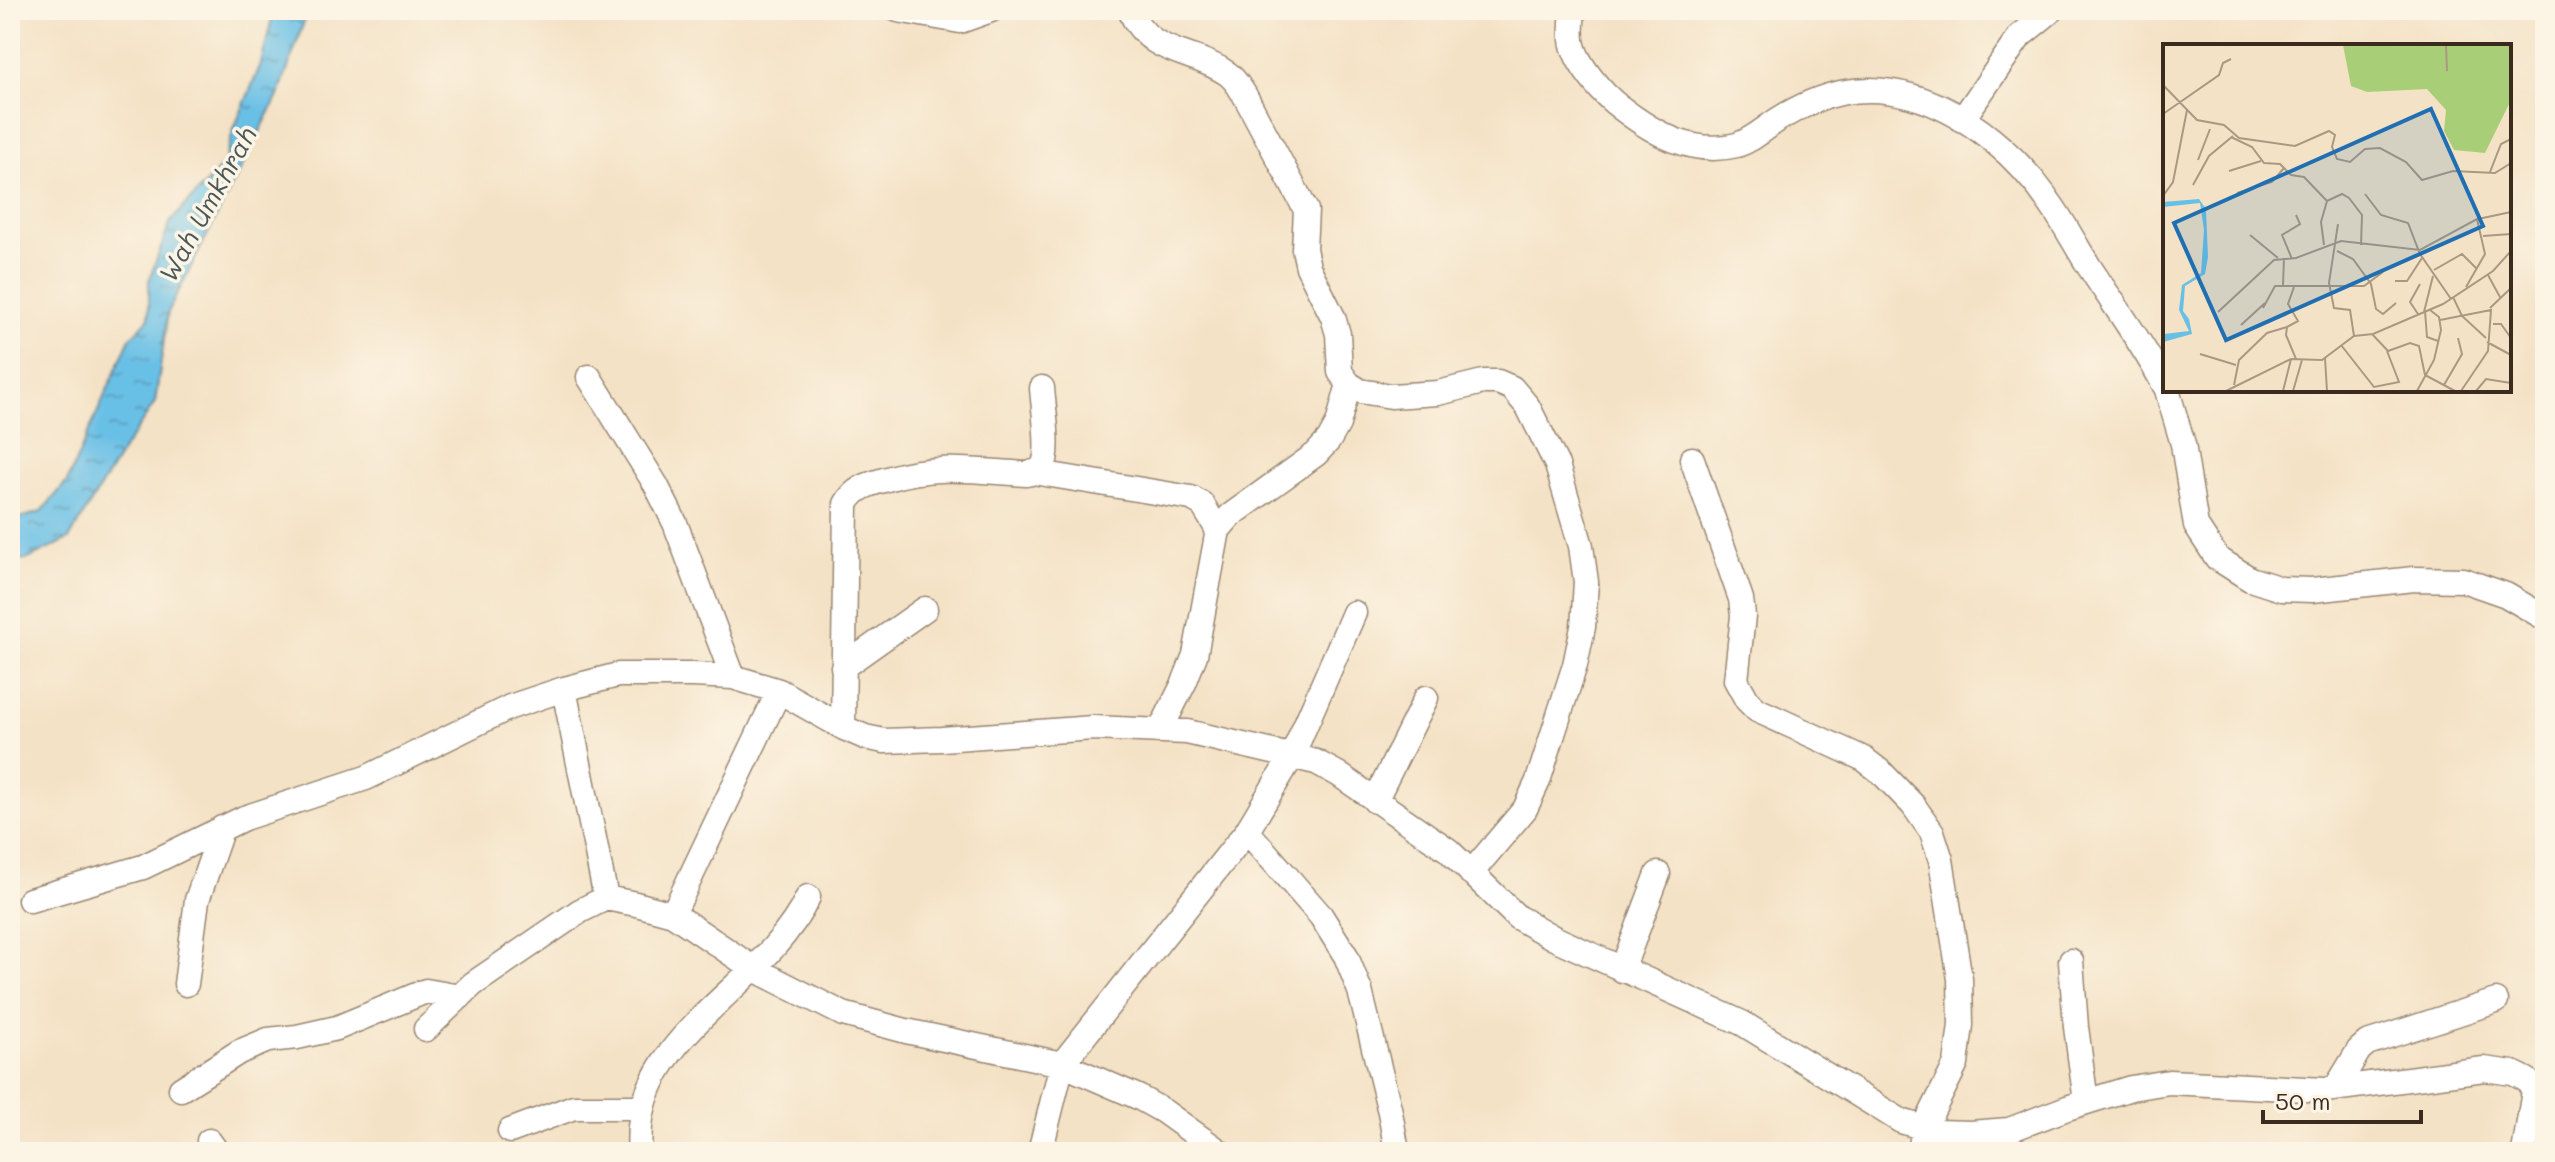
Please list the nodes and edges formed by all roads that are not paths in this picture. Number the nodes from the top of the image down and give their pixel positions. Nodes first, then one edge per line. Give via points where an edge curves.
1 (898, 10) edge
2 (991, 10) edge
3 (1130, 10) edge
4 (1573, 10) edge
5 (2052, 10) edge
6 (1962, 120) junction
7 (2155, 344) edge
8 (2163, 376) edge
9 (589, 377) dead end
10 (1349, 384) junction
11 (1042, 388) dead end
12 (2167, 392) edge
13 (1692, 459) dead end
14 (1033, 472) junction
15 (1218, 530) junction
16 (925, 609) dead end
17 (1354, 613) dead end
18 (2545, 618) edge
19 (843, 667) junction
20 (733, 677) junction
21 (564, 689) junction
22 (779, 691) junction
23 (1426, 698) dead end
24 (843, 727) junction
25 (1160, 731) junction
26 (1292, 756) junction
27 (1375, 801) junction
28 (222, 828) junction
29 (1247, 831) junction
30 (1471, 873) junction
31 (1658, 874) dead end
32 (808, 897) dead end
33 (606, 898) junction
34 (30, 900) dead end
35 (673, 914) junction
36 (2071, 961) dead end
37 (754, 969) junction
38 (1622, 970) junction
39 (186, 984) dead end
40 (460, 997) junction
41 (2496, 1001) dead end
42 (426, 1029) dead end
43 (1062, 1064) junction
44 (2336, 1088) junction
45 (181, 1089) dead end
46 (2539, 1091) edge
47 (2086, 1102) junction
48 (643, 1107) junction
49 (510, 1131) dead end
50 (1922, 1140) edge
51 (640, 1152) edge
52 (1040, 1152) edge
53 (1220, 1152) edge
54 (1397, 1152) edge
55 (2524, 1152) edge

1 - 2 street via 960,21
3 - 10 street via 1142,32 1159,45 1215,66 1232,76 1244,94 1306,210 1308,267 1333,317 1340,372
4 - 6 street via 1572,43 1585,70 1611,101 1647,128 1679,143 1714,148 1740,144 1780,118 1852,89 1913,96
5 - 6 street via 2020,36
6 - 7 street via 2010,155 2051,204 2090,268
7 - 8 street
9 - 20 street via 675,523
10 - 15 street via 1329,440
10 - 30 street via 1391,396 1438,393 1483,382 1512,388 1528,407 1557,465 1581,546 1586,582 1583,627 1538,781 1525,809
11 - 14 street via 1045,464
12 - 18 street via 2183,444 2196,526 2217,558 2250,579 2281,589 2312,590 2414,579 2463,580 2506,595
13 - 50 street via 1741,599 1736,680 1747,700 1757,710 1864,759 1913,805 1932,832 1960,979 1961,1025 1956,1064
14 - 15 street via 1191,498 1202,504
14 - 19 street via 915,470 863,486 851,495 846,504
15 - 25 street via 1195,655
16 - 19 street
17 - 26 street
19 - 24 street
20 - 21 street via 618,675
20 - 22 street
21 - 28 street via 510,707 366,778
21 - 33 street
22 - 24 street
22 - 35 street
23 - 27 street
24 - 25 street via 884,741 1093,728
25 - 26 street via 1187,732
26 - 27 street via 1316,762
26 - 29 street
27 - 30 street via 1448,850
28 - 34 street via 143,867
28 - 39 street via 197,900
29 - 43 street
29 - 54 street via 1321,916 1346,956 1360,991
30 - 38 street via 1517,917
31 - 38 street
32 - 37 street via 793,925
33 - 35 street
33 - 40 street
35 - 37 street
36 - 47 street
37 - 43 street via 843,1014
37 - 48 street via 669,1051
38 - 50 street via 1742,1023 1901,1121
40 - 42 street
40 - 45 street via 426,991 337,1028 253,1045
41 - 44 street via 2367,1043
43 - 52 street
43 - 53 street via 1138,1097
44 - 46 street via 2484,1069 2513,1073
44 - 47 street via 2169,1082
46 - 55 street
47 - 50 street via 2009,1130 1938,1132
48 - 49 street via 574,1107
48 - 51 street

